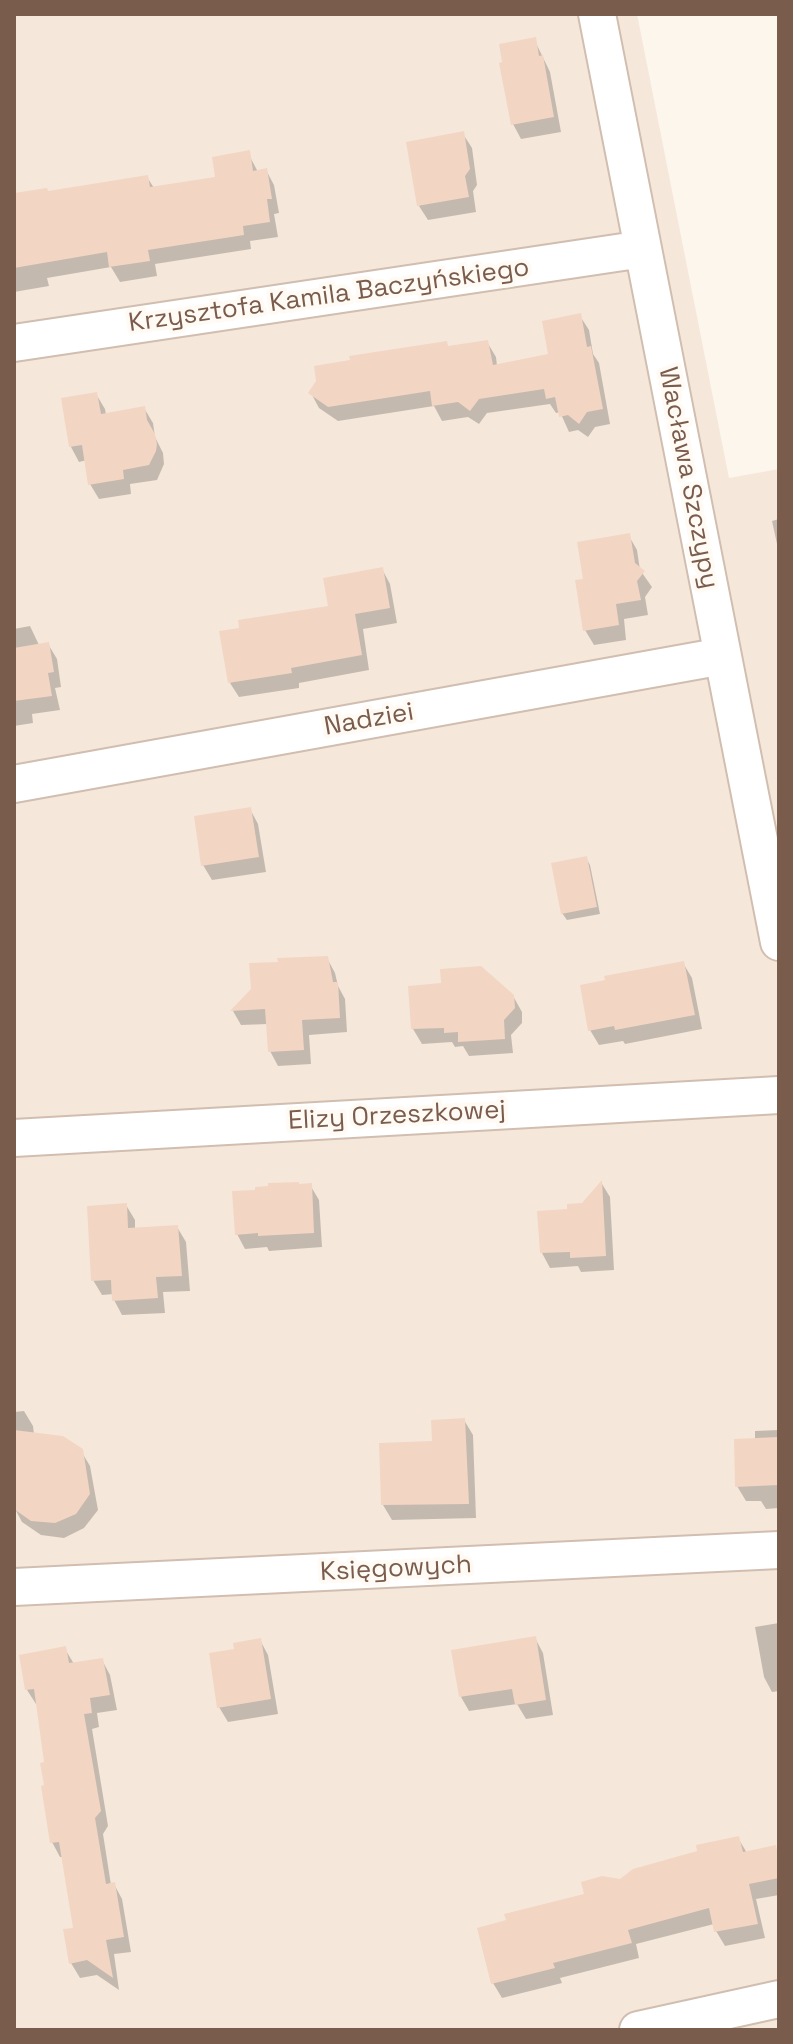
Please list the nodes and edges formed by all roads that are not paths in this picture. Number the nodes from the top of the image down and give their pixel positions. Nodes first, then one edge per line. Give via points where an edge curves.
1 (597, 14) edge
2 (643, 249) junction
3 (14, 343) edge
4 (723, 656) junction
5 (14, 784) edge
6 (779, 942) edge
7 (779, 1095) edge
8 (14, 1138) edge
9 (779, 1550) edge
10 (14, 1587) edge
11 (779, 1999) edge
12 (638, 2030) edge

1 - 2 street, Wacława Szczypy
2 - 3 street, Krzysztofa Kamila Baczyńskiego
2 - 4 street, Wacława Szczypy
4 - 5 street, Nadziei
4 - 6 street, Wacława Szczypy
7 - 8 street, Elizy Orzeszkowej
9 - 10 street, Księgowych
11 - 12 street

